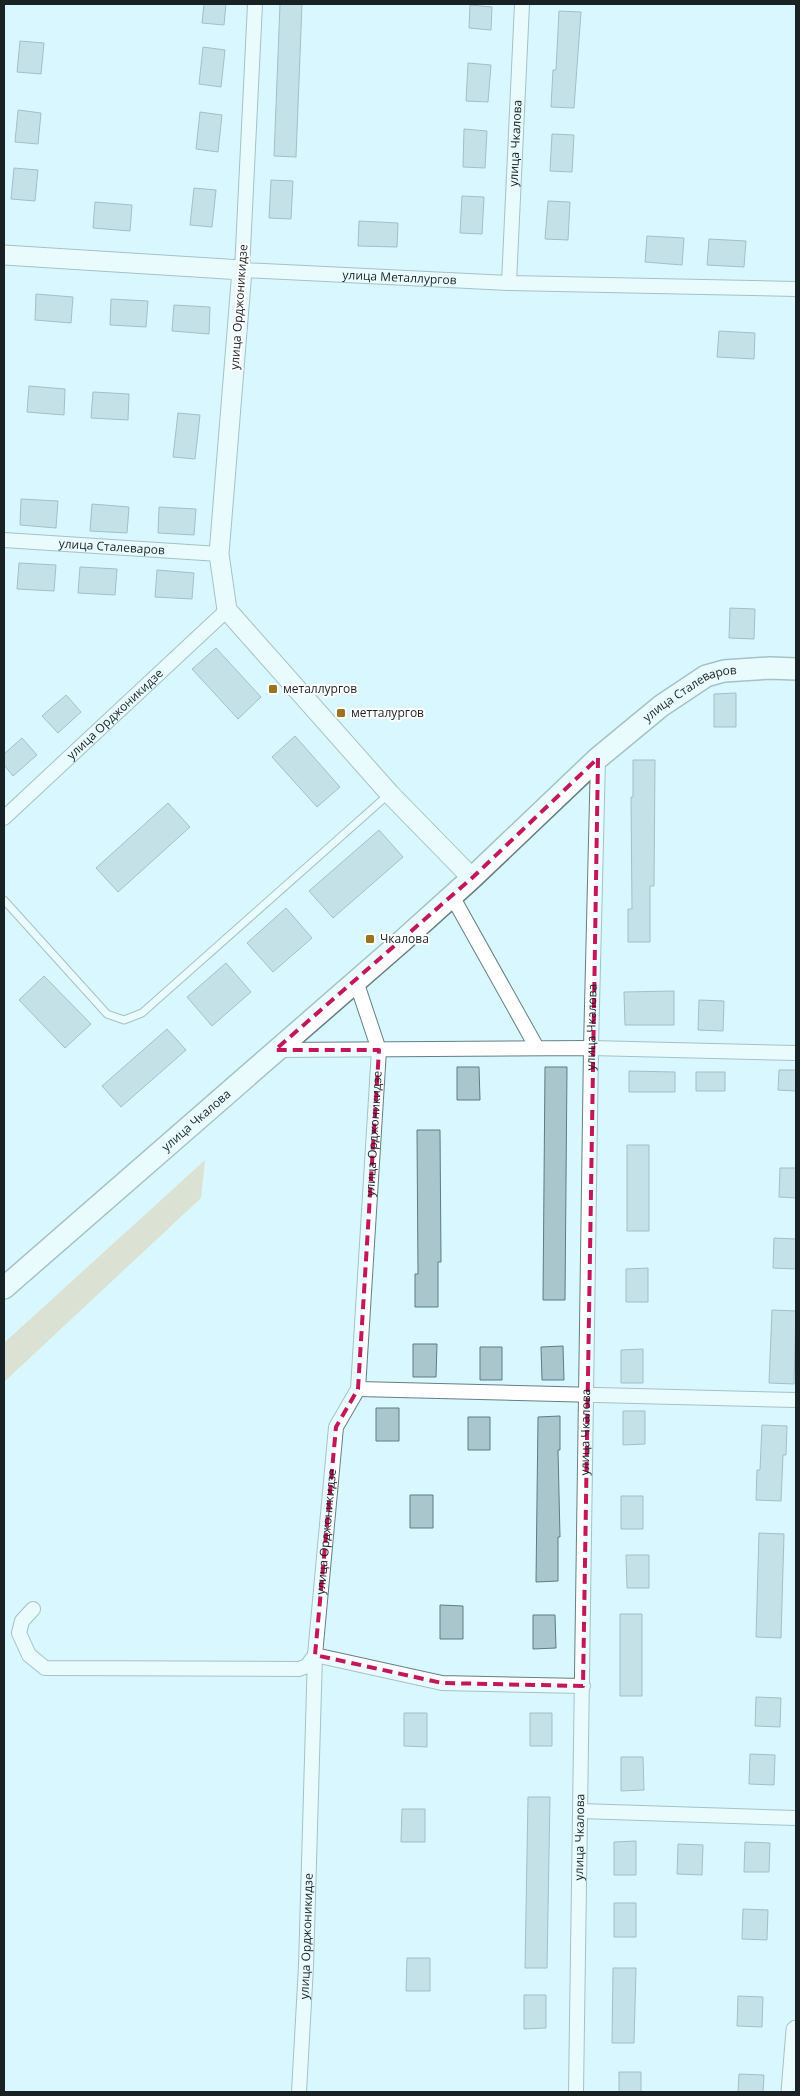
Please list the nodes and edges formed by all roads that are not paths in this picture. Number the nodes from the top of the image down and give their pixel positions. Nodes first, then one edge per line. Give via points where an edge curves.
1 (255, 4) edge
2 (522, 4) edge
3 (4, 255) edge
4 (242, 270) junction
5 (509, 283) junction
6 (796, 289) edge
7 (4, 540) edge
8 (220, 554) junction
9 (227, 610) junction
10 (796, 669) edge
11 (598, 758) junction
12 (390, 794) junction
13 (4, 818) edge
14 (472, 878) junction
15 (452, 896) junction
16 (4, 900) edge
17 (356, 981) junction
18 (537, 1048) junction
19 (591, 1048) junction
20 (275, 1050) junction
21 (379, 1050) junction
22 (796, 1053) edge
23 (4, 1288) edge
24 (358, 1389) junction
25 (587, 1396) junction
26 (796, 1400) edge
27 (33, 1609) dead end
28 (315, 1655) junction
29 (583, 1686) junction
30 (580, 1811) junction
31 (796, 1818) edge
32 (796, 2030) edge
33 (299, 2092) edge
34 (576, 2092) edge
35 (791, 2092) edge

1 - 4 street, улица Орджоникидзе
2 - 5 street, улица Чкалова
3 - 4 main road, улица Металлургов
4 - 5 street, улица Металлургов
4 - 8 main road, улица Орджоникидзе
5 - 6 street, улица Металлургов
7 - 8 street, улица Сталеваров
8 - 9 main road, улица Орджоникидзе
9 - 12 main road
9 - 13 street, улица Орджоникидзе
10 - 11 main road, улица Сталеваров via 724,671 706,676 661,706
11 - 14 main road, улица Чкалова
11 - 19 street, улица Чкалова
12 - 14 main road
12 - 16 lane via 142,1013 124,1020 107,1014
14 - 15 main road, улица Чкалова
15 - 17 main road, улица Чкалова
15 - 18 street
17 - 20 main road, улица Чкалова
17 - 21 street, улица Орджоникидзе
18 - 19 street
18 - 21 street
19 - 22 street
19 - 25 street, улица Чкалова
20 - 21 street
20 - 23 main road, улица Чкалова
21 - 24 street, улица Орджоникидзе
24 - 25 street
24 - 28 street, улица Орджоникидзе via 336,1427
25 - 26 street
25 - 29 street, улица Чкалова
27 - 28 street via 22,1620 19,1633 30,1655 45,1668 298,1669 307,1666
28 - 29 street via 442,1683
28 - 33 street, улица Орджоникидзе
29 - 30 street, улица Чкалова
30 - 31 street
30 - 34 street, улица Чкалова
32 - 35 main road

